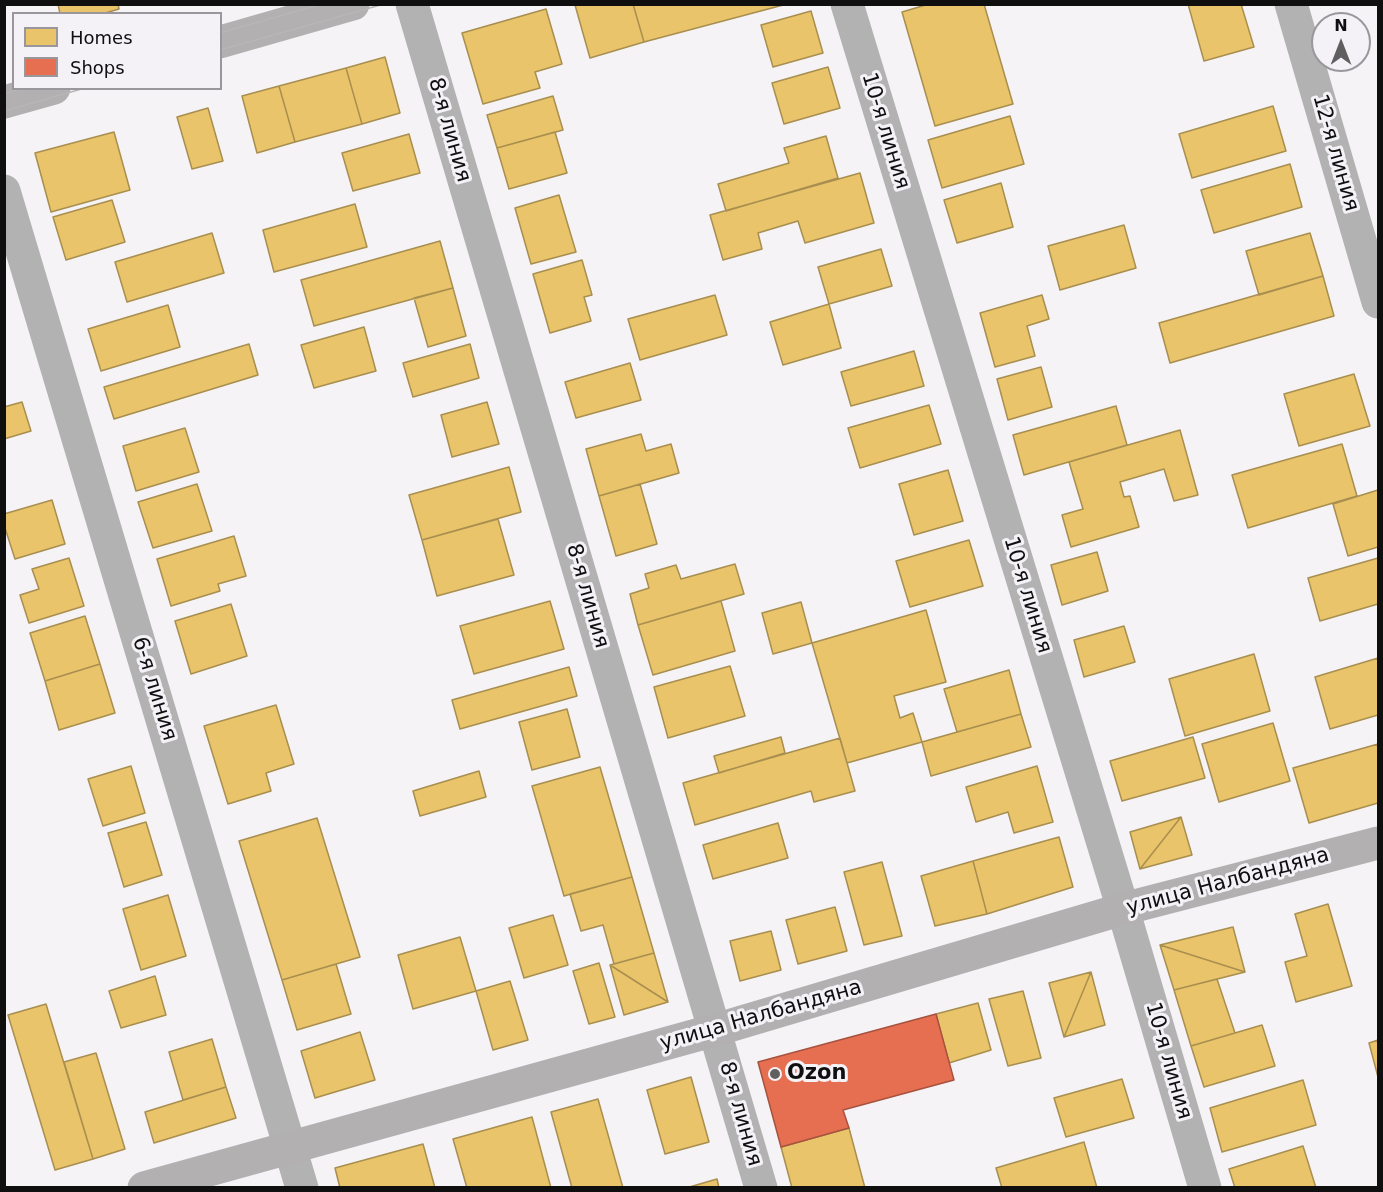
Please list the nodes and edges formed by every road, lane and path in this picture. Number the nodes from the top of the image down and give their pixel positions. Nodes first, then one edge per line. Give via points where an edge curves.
1 (352, 4) edge
2 (412, 4) edge
3 (847, 4) edge
4 (1291, 4) edge
5 (222, 41) edge
6 (47, 90) edge
7 (4, 102) edge
8 (4, 191) edge
9 (1378, 302) edge
10 (1378, 843) edge
11 (1123, 909) junction
12 (715, 1030) junction
13 (290, 1147) junction
14 (144, 1188) edge
15 (302, 1188) edge
16 (761, 1188) edge
17 (1204, 1188) edge

1 - 5 street
2 - 12 street, 8-я линия
3 - 11 street, 10-я линия
4 - 9 street, 12-я линия
6 - 7 street
8 - 13 street, 6-я линия
10 - 11 street, улица Налбандяна
11 - 12 street, улица Налбандяна
11 - 17 street, 10-я линия
12 - 13 street, улица Налбандяна
12 - 16 street, 8-я линия
13 - 14 street, улица Налбандяна
13 - 15 street, 6-я линия

